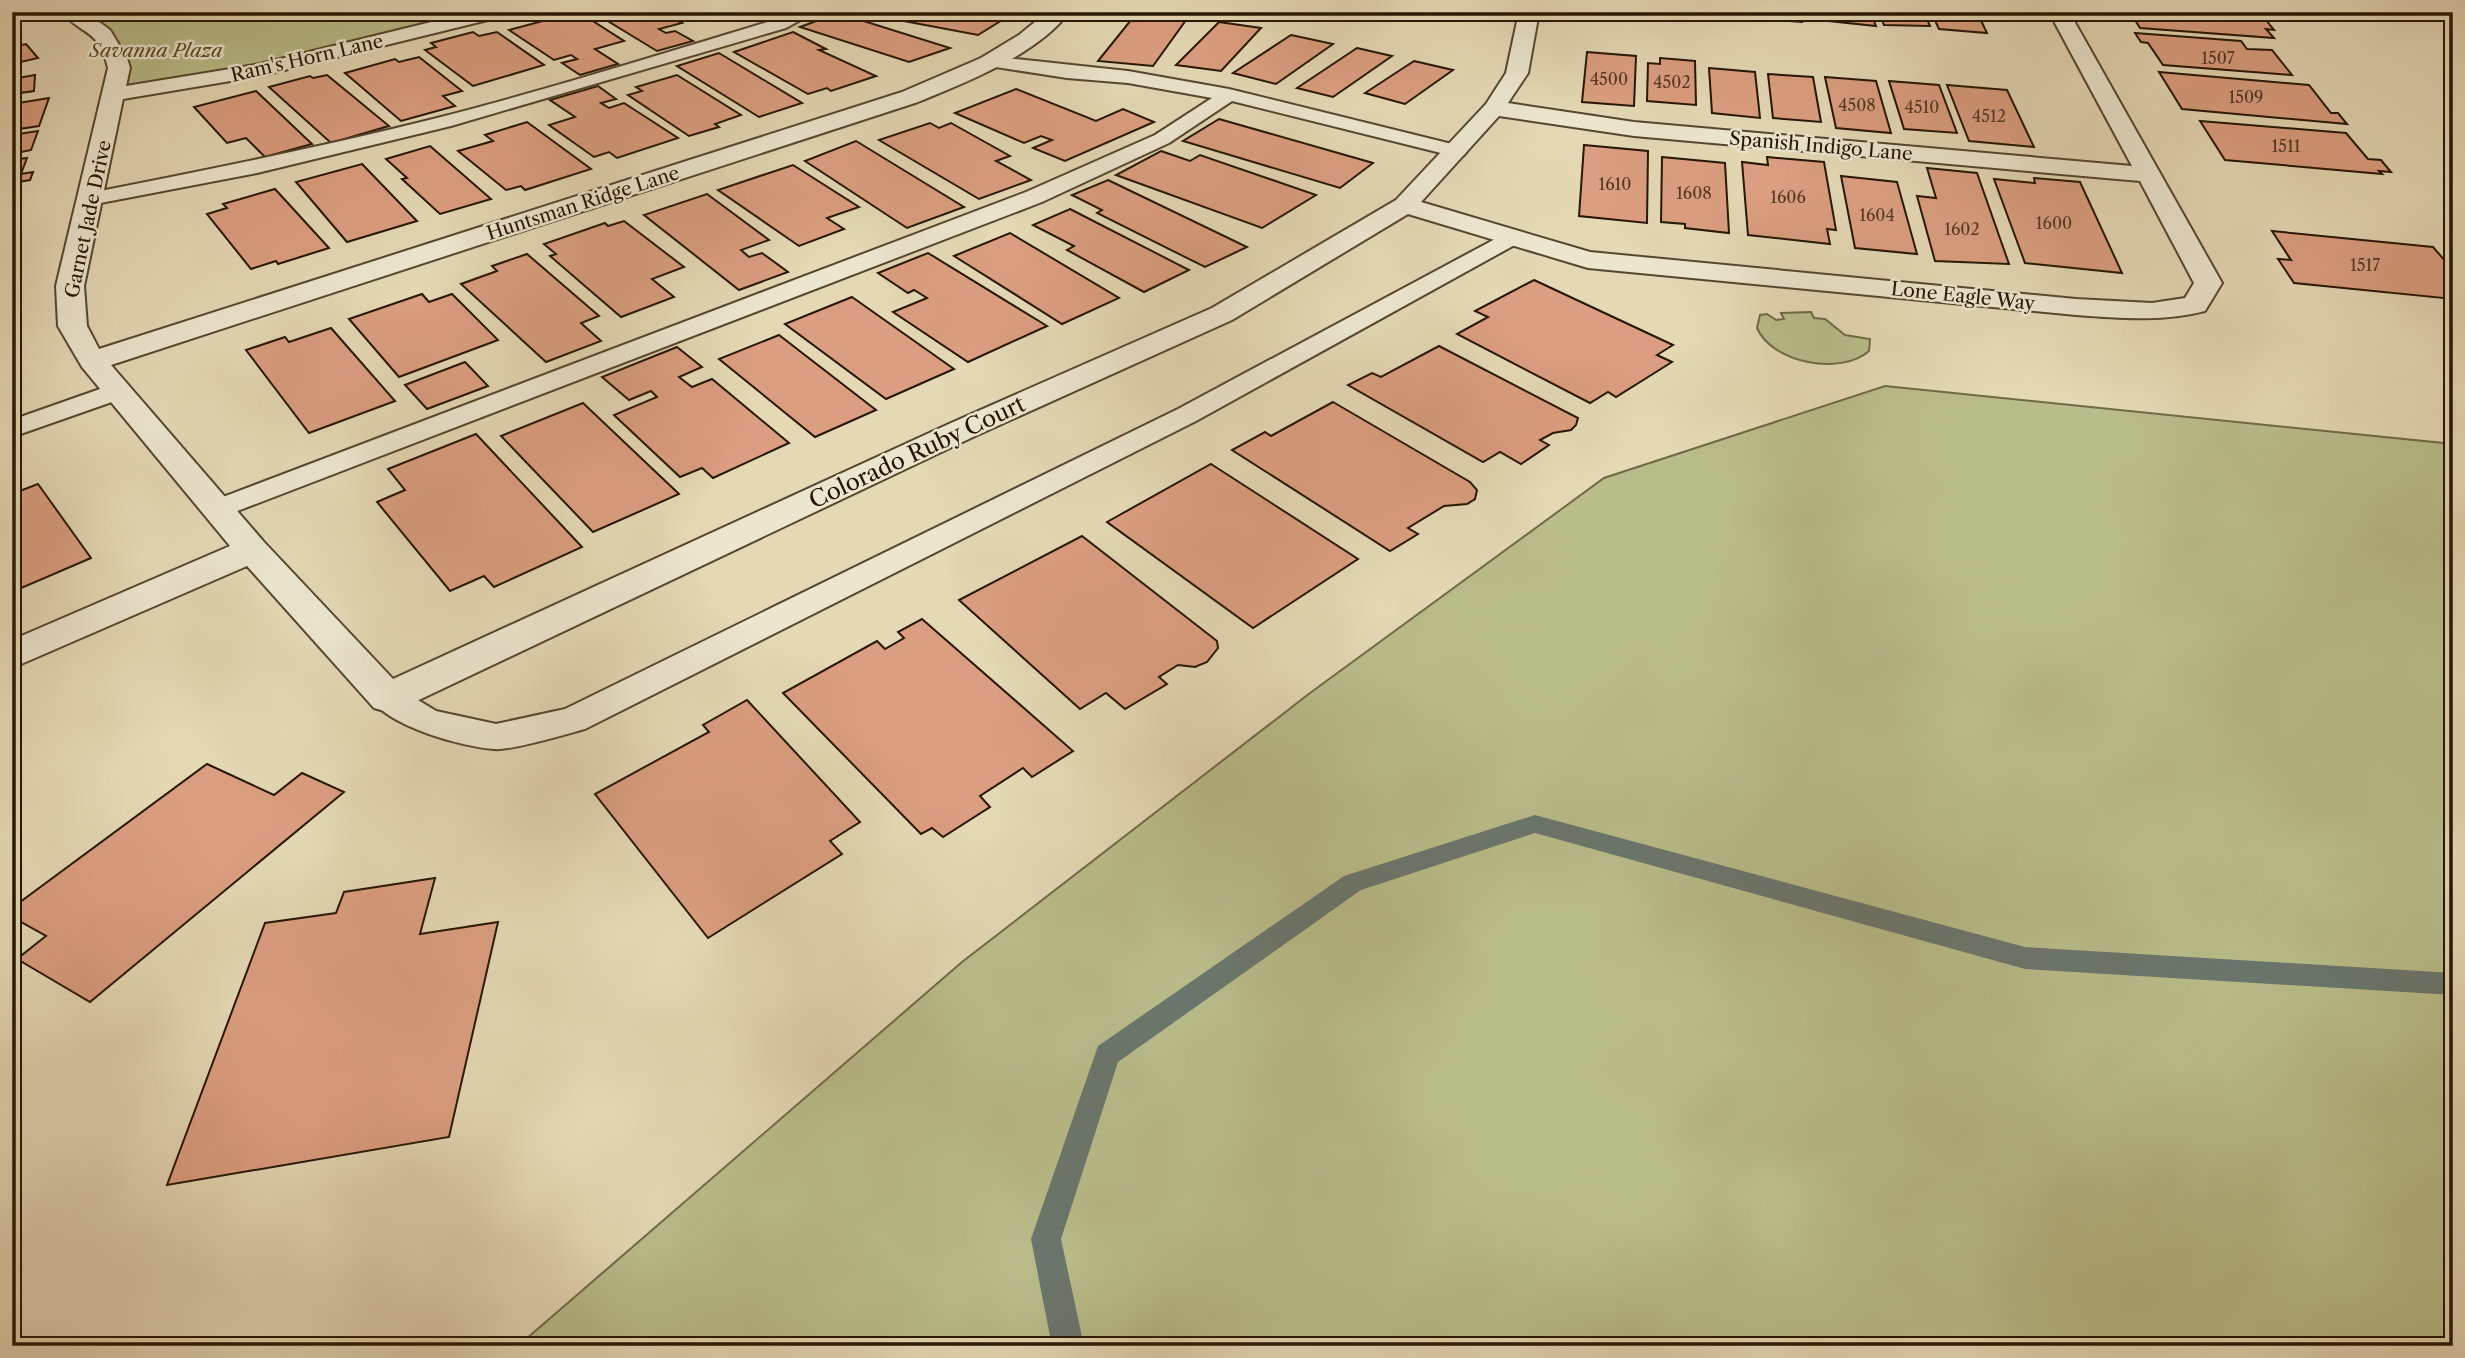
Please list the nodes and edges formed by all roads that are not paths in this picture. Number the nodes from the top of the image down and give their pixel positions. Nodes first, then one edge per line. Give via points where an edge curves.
1 (497, 12) edge
2 (807, 12) edge
3 (1059, 12) edge
4 (1529, 12) edge
5 (2059, 12) edge
6 (85, 14) edge
7 (989, 61) junction
8 (115, 94) junction
9 (1229, 95) junction
10 (1494, 108) junction
11 (1457, 151) junction
12 (2149, 175) junction
13 (90, 199) junction
14 (1405, 205) junction
15 (1512, 237) junction
16 (92, 361) junction
17 (117, 391) junction
18 (12, 429) edge
19 (217, 509) junction
20 (252, 550) junction
21 (12, 655) edge
22 (388, 698) junction

1 - 8 street, Ram's Horn Lane via 260,70
2 - 13 lane via 634,68 444,121 257,167
3 - 7 street, Huntsman Ridge Lane via 1031,36
4 - 10 street, Colorado Ruby Court via 1517,73
5 - 12 street, Lone Eagle Way
6 - 8 street, Garnet Jade Drive via 116,53
7 - 9 lane via 1128,77
7 - 16 street, Huntsman Ridge Lane via 868,111
8 - 13 street, Garnet Jade Drive
9 - 11 lane
9 - 19 lane via 1162,139 1034,197
10 - 11 street, Colorado Ruby Court
10 - 12 street, Spanish Indigo Lane via 1634,130
11 - 14 street, Colorado Ruby Court
12 - 15 street, Lone Eagle Way via 2208,283 2195,305 2152,311 2076,307 1588,260
13 - 16 street, Garnet Jade Drive via 70,286 69,321
14 - 15 street, Lone Eagle Way
14 - 22 street, Colorado Ruby Court via 1222,314
15 - 22 lane via 1187,415 573,720 496,737 426,721
16 - 17 street, Garnet Jade Drive
17 - 18 lane
17 - 19 street, Garnet Jade Drive
19 - 20 street, Garnet Jade Drive
20 - 21 street
20 - 22 street

